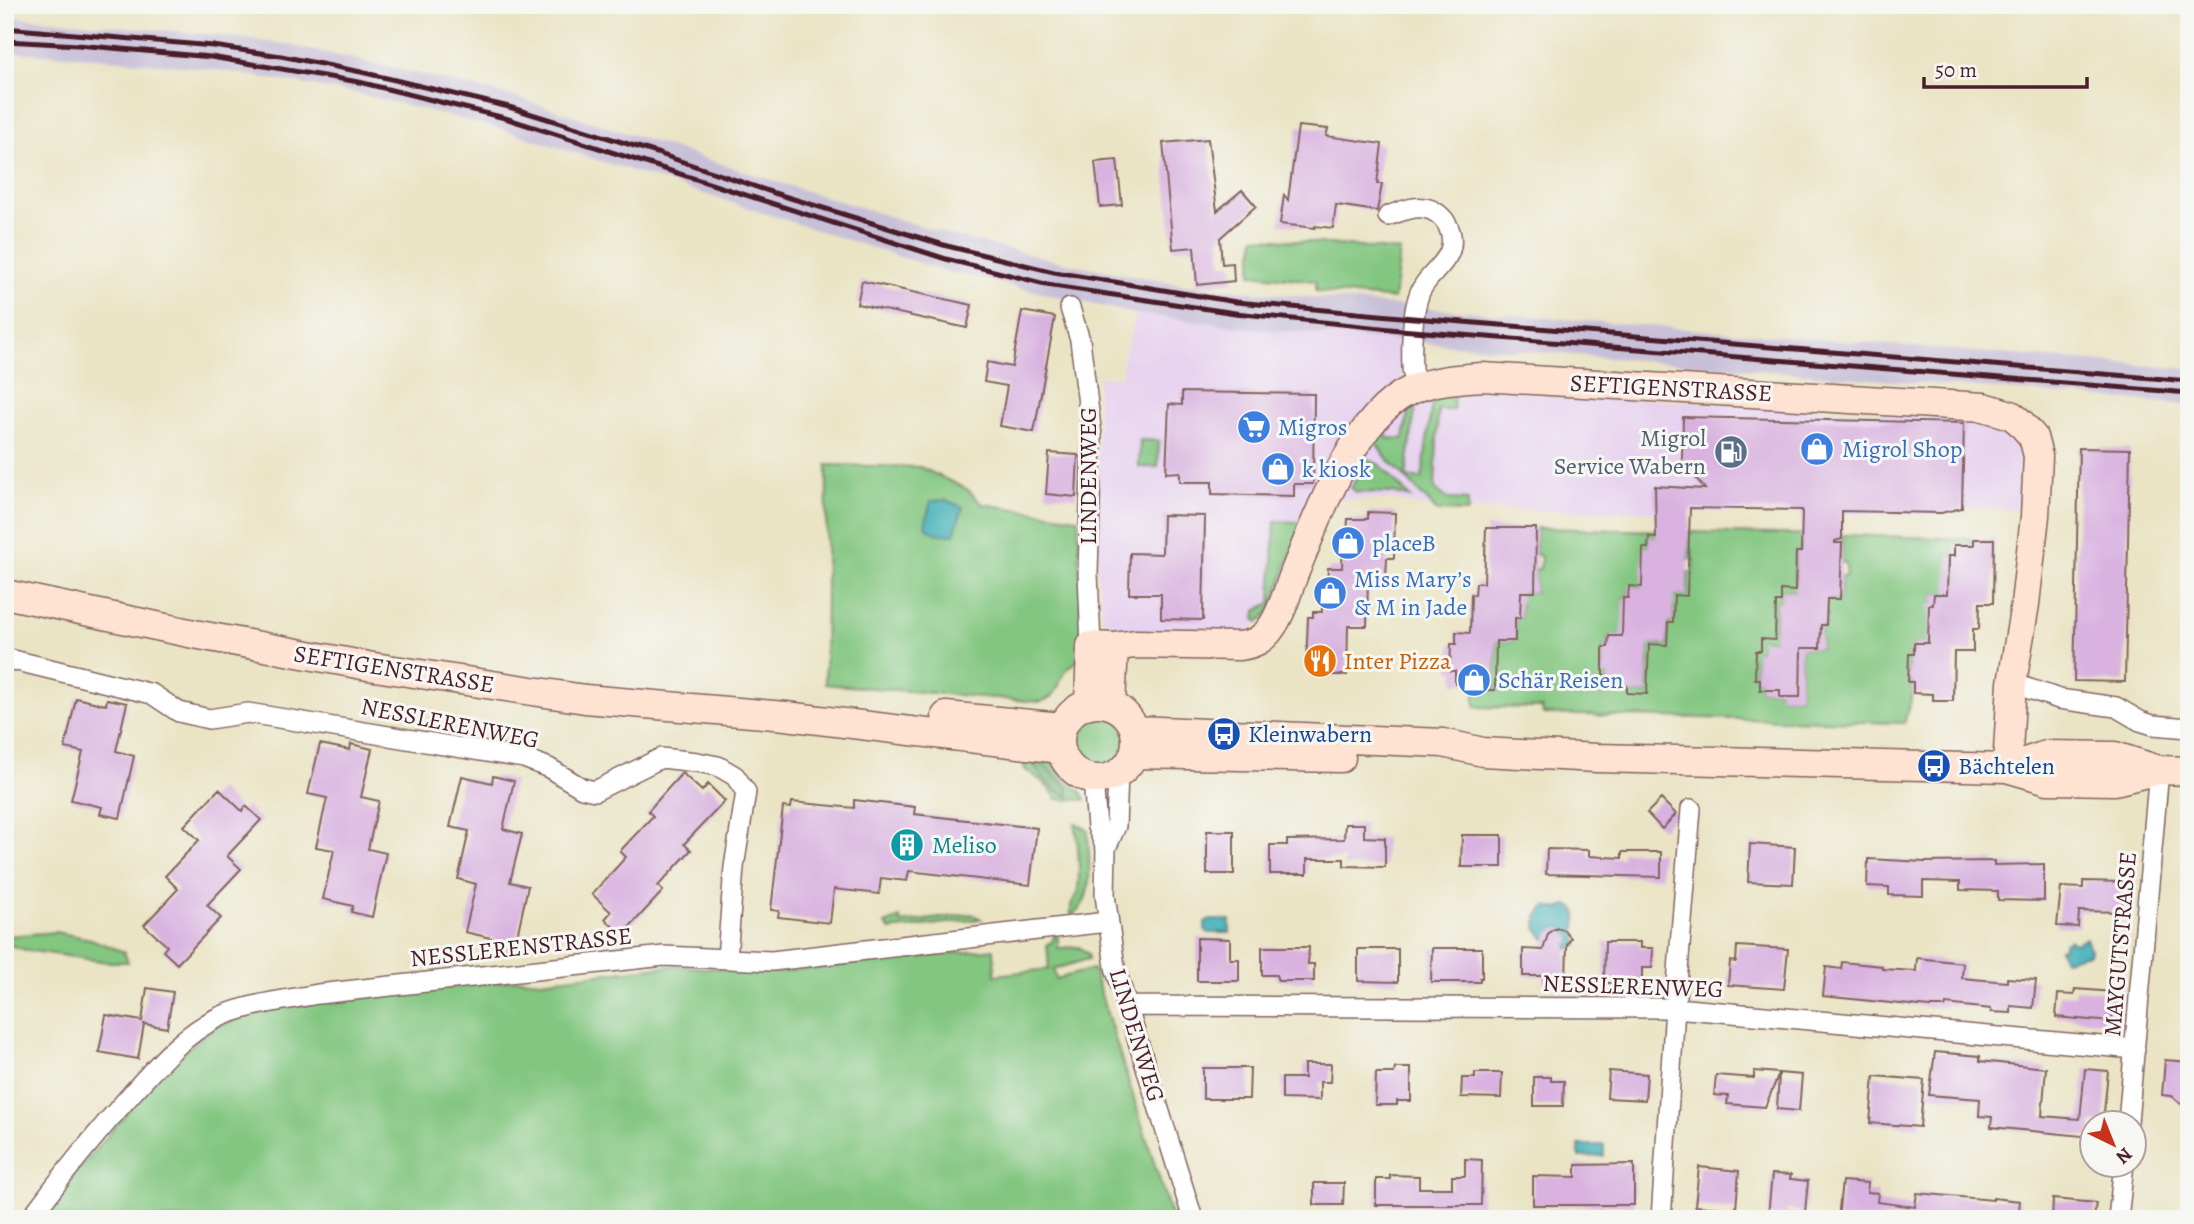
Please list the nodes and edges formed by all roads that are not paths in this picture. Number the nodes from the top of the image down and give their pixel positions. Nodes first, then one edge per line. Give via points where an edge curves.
1 (1388, 216) dead end
2 (1070, 308) dead end
3 (1418, 388) junction
4 (5, 594) edge
5 (1103, 646) junction
6 (5, 658) edge
7 (2012, 683) junction
8 (1100, 704) junction
9 (2189, 728) edge
10 (1061, 738) junction
11 (1120, 760) junction
12 (2007, 768) junction
13 (2159, 770) junction
14 (2189, 771) edge
15 (1690, 809) dead end
16 (1107, 922) junction
17 (727, 958) junction
18 (1128, 1006) junction
19 (1675, 1009) junction
20 (2134, 1049) junction
21 (2129, 1108) edge
22 (2122, 1178) edge
23 (30, 1219) edge
24 (1193, 1219) edge
25 (1661, 1219) edge
26 (2118, 1219) edge

1 - 3 street via 1411,208 1432,210 1446,222 1452,240 1445,260 1420,291 1416,307 1412,370
2 - 5 street, LINDENWEG via 1080,340 1092,436 1088,573
3 - 5 main road, SEFTIGENSTRASSE via 1382,411 1353,449 1323,502 1276,619 1262,637 1240,646
3 - 7 main road, SEFTIGENSTRASSE via 1482,377 1984,407 2011,415 2027,429 2039,456 2025,604
4 - 10 main road, SEFTIGENSTRASSE via 194,634 585,699
5 - 8 main road, LINDENWEG
6 - 17 street, NESSLERENWEG via 152,694 179,712 209,719 248,713 524,758 595,791 661,758 718,766 735,776 746,792
7 - 9 street via 2059,699 2116,707 2153,725
7 - 12 main road, SEFTIGENSTRASSE
8 - 10 main road via 1069,716
8 - 11 main road via 1122,711 1130,719
10 - 11 main road via 1064,761 1082,776
11 - 12 main road via 1443,743 1483,752 1603,758
11 - 16 street, LINDENWEG via 1097,827 1106,848
12 - 13 main road via 2048,779 2115,781
13 - 14 main road
13 - 20 street, MAYGUTSTRASSE
15 - 19 street
16 - 17 street, NESSLERENSTRASSE via 772,961
16 - 18 street, LINDENWEG
17 - 23 street, NESSLERENSTRASSE via 664,956 330,993 267,1003 220,1017 167,1055 90,1141
18 - 19 street, NESSLERENWEG
18 - 24 street, LINDENWEG
19 - 20 street, NESSLERENWEG
19 - 25 street
20 - 21 street, MAYGUTSTRASSE
22 - 26 street

